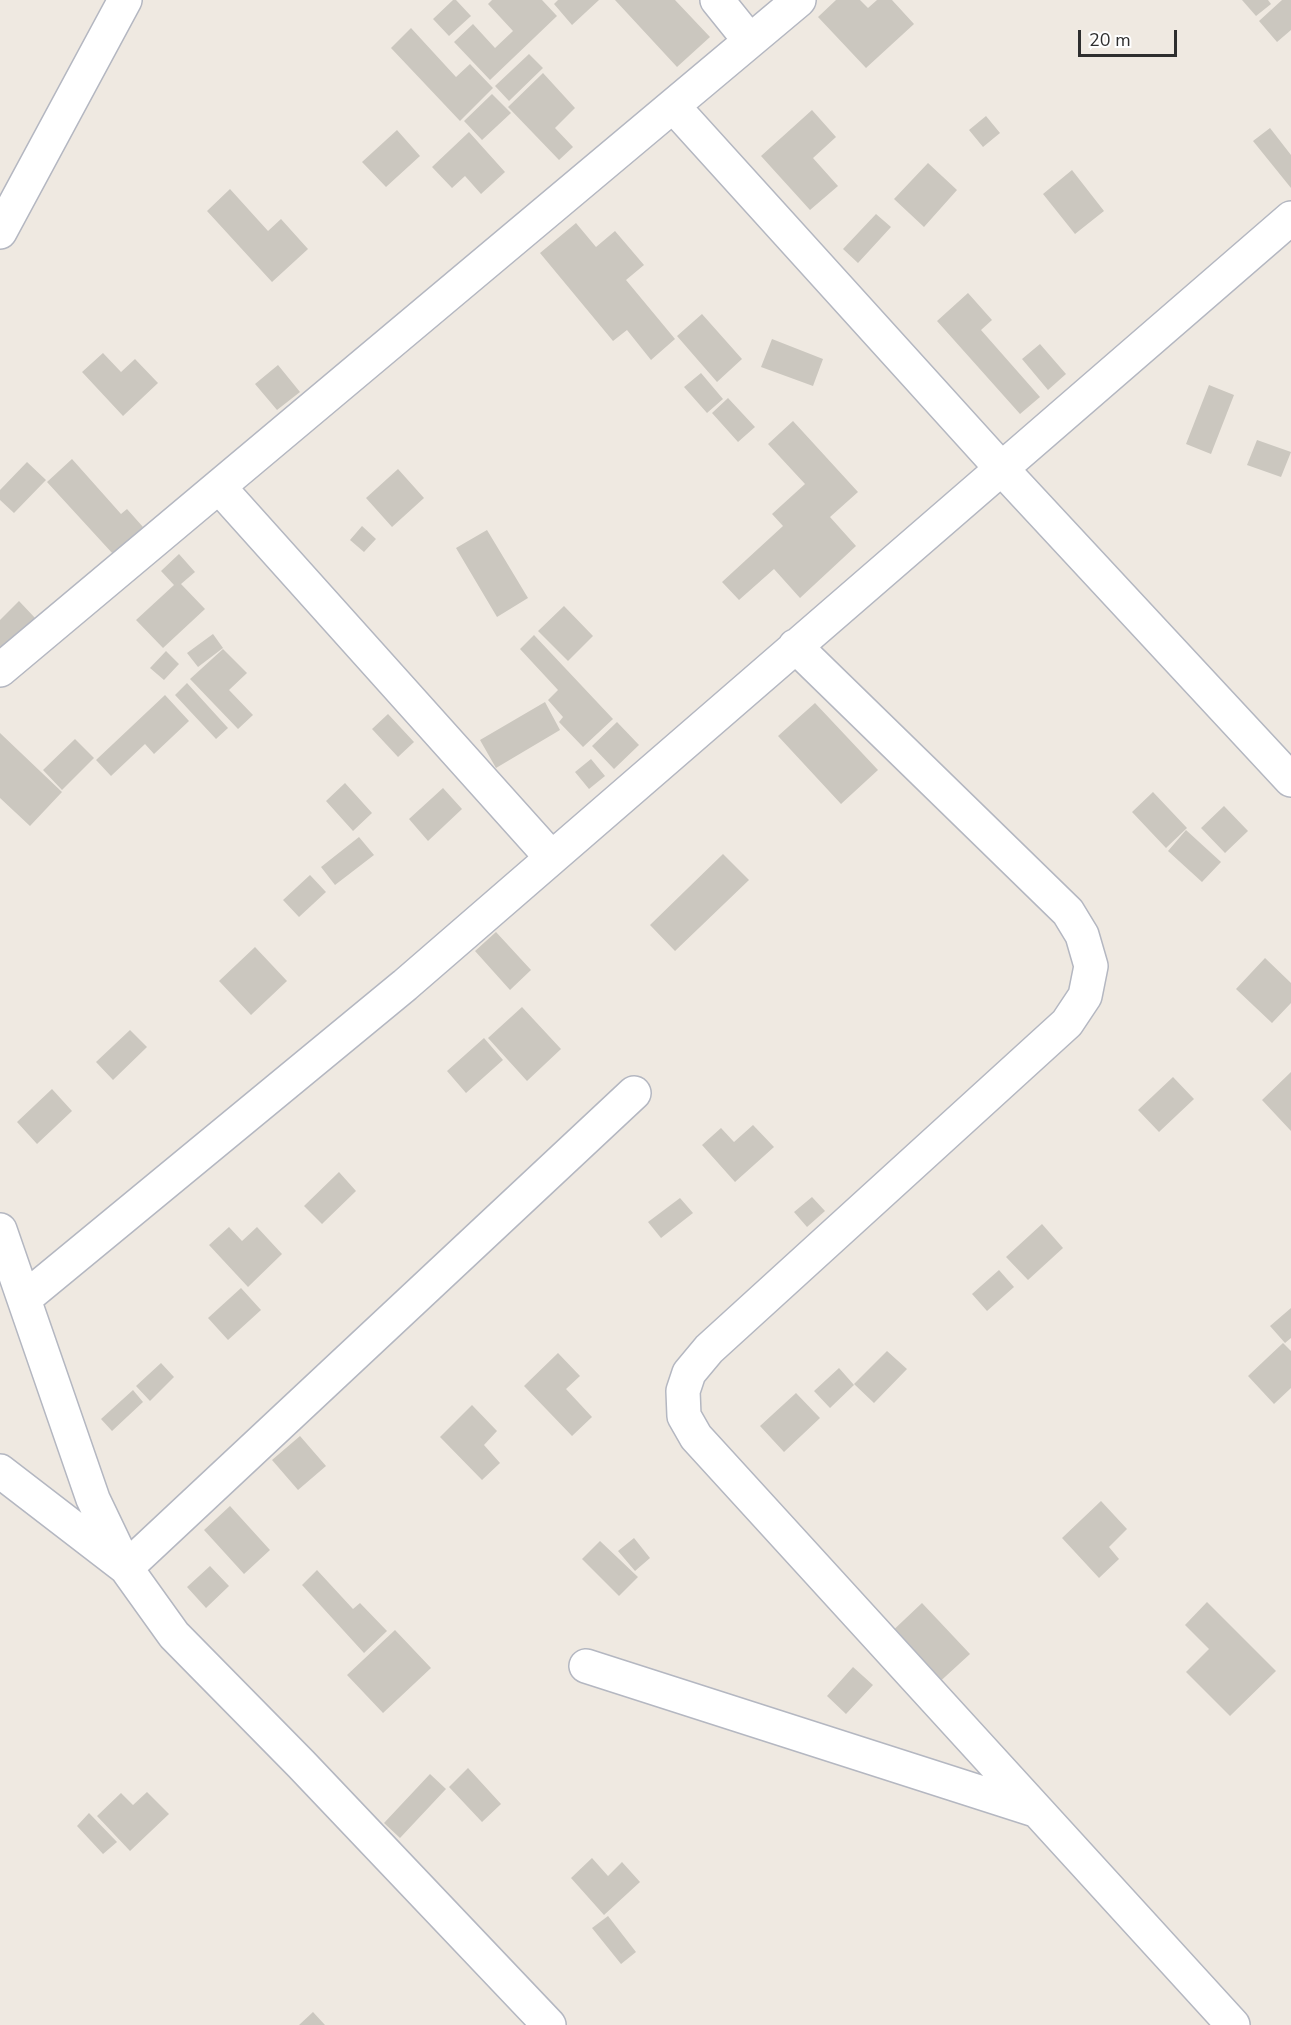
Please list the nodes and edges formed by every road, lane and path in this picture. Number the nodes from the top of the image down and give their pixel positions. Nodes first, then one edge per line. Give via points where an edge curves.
1 (125, 0) edge
2 (717, 0) edge
3 (799, 0) edge
4 (750, 41) junction
5 (673, 106) junction
6 (1291, 218) edge
7 (0, 232) edge
8 (1001, 468) junction
9 (219, 487) junction
10 (795, 646) junction
11 (0, 670) edge
12 (1291, 780) edge
13 (551, 857) junction
14 (634, 1093) dead end
15 (0, 1230) edge
16 (24, 1299) junction
17 (0, 1471) edge
18 (126, 1568) junction
19 (586, 1666) dead end
20 (1037, 1810) junction
21 (549, 2025) edge
22 (1233, 2025) edge

1 - 7 street
2 - 4 street
3 - 4 street
4 - 5 street
5 - 8 street
5 - 9 street
6 - 8 street
8 - 10 street
8 - 12 street
9 - 11 street
9 - 13 street
10 - 13 street
10 - 20 street via 1068,912 1082,935 1091,966 1085,996 1066,1023 709,1349 688,1373 683,1392 684,1416 696,1437
13 - 16 street via 405,986
14 - 18 street
15 - 16 street
16 - 18 street via 93,1499
17 - 18 street
18 - 21 street via 174,1635
19 - 20 street
20 - 22 street

